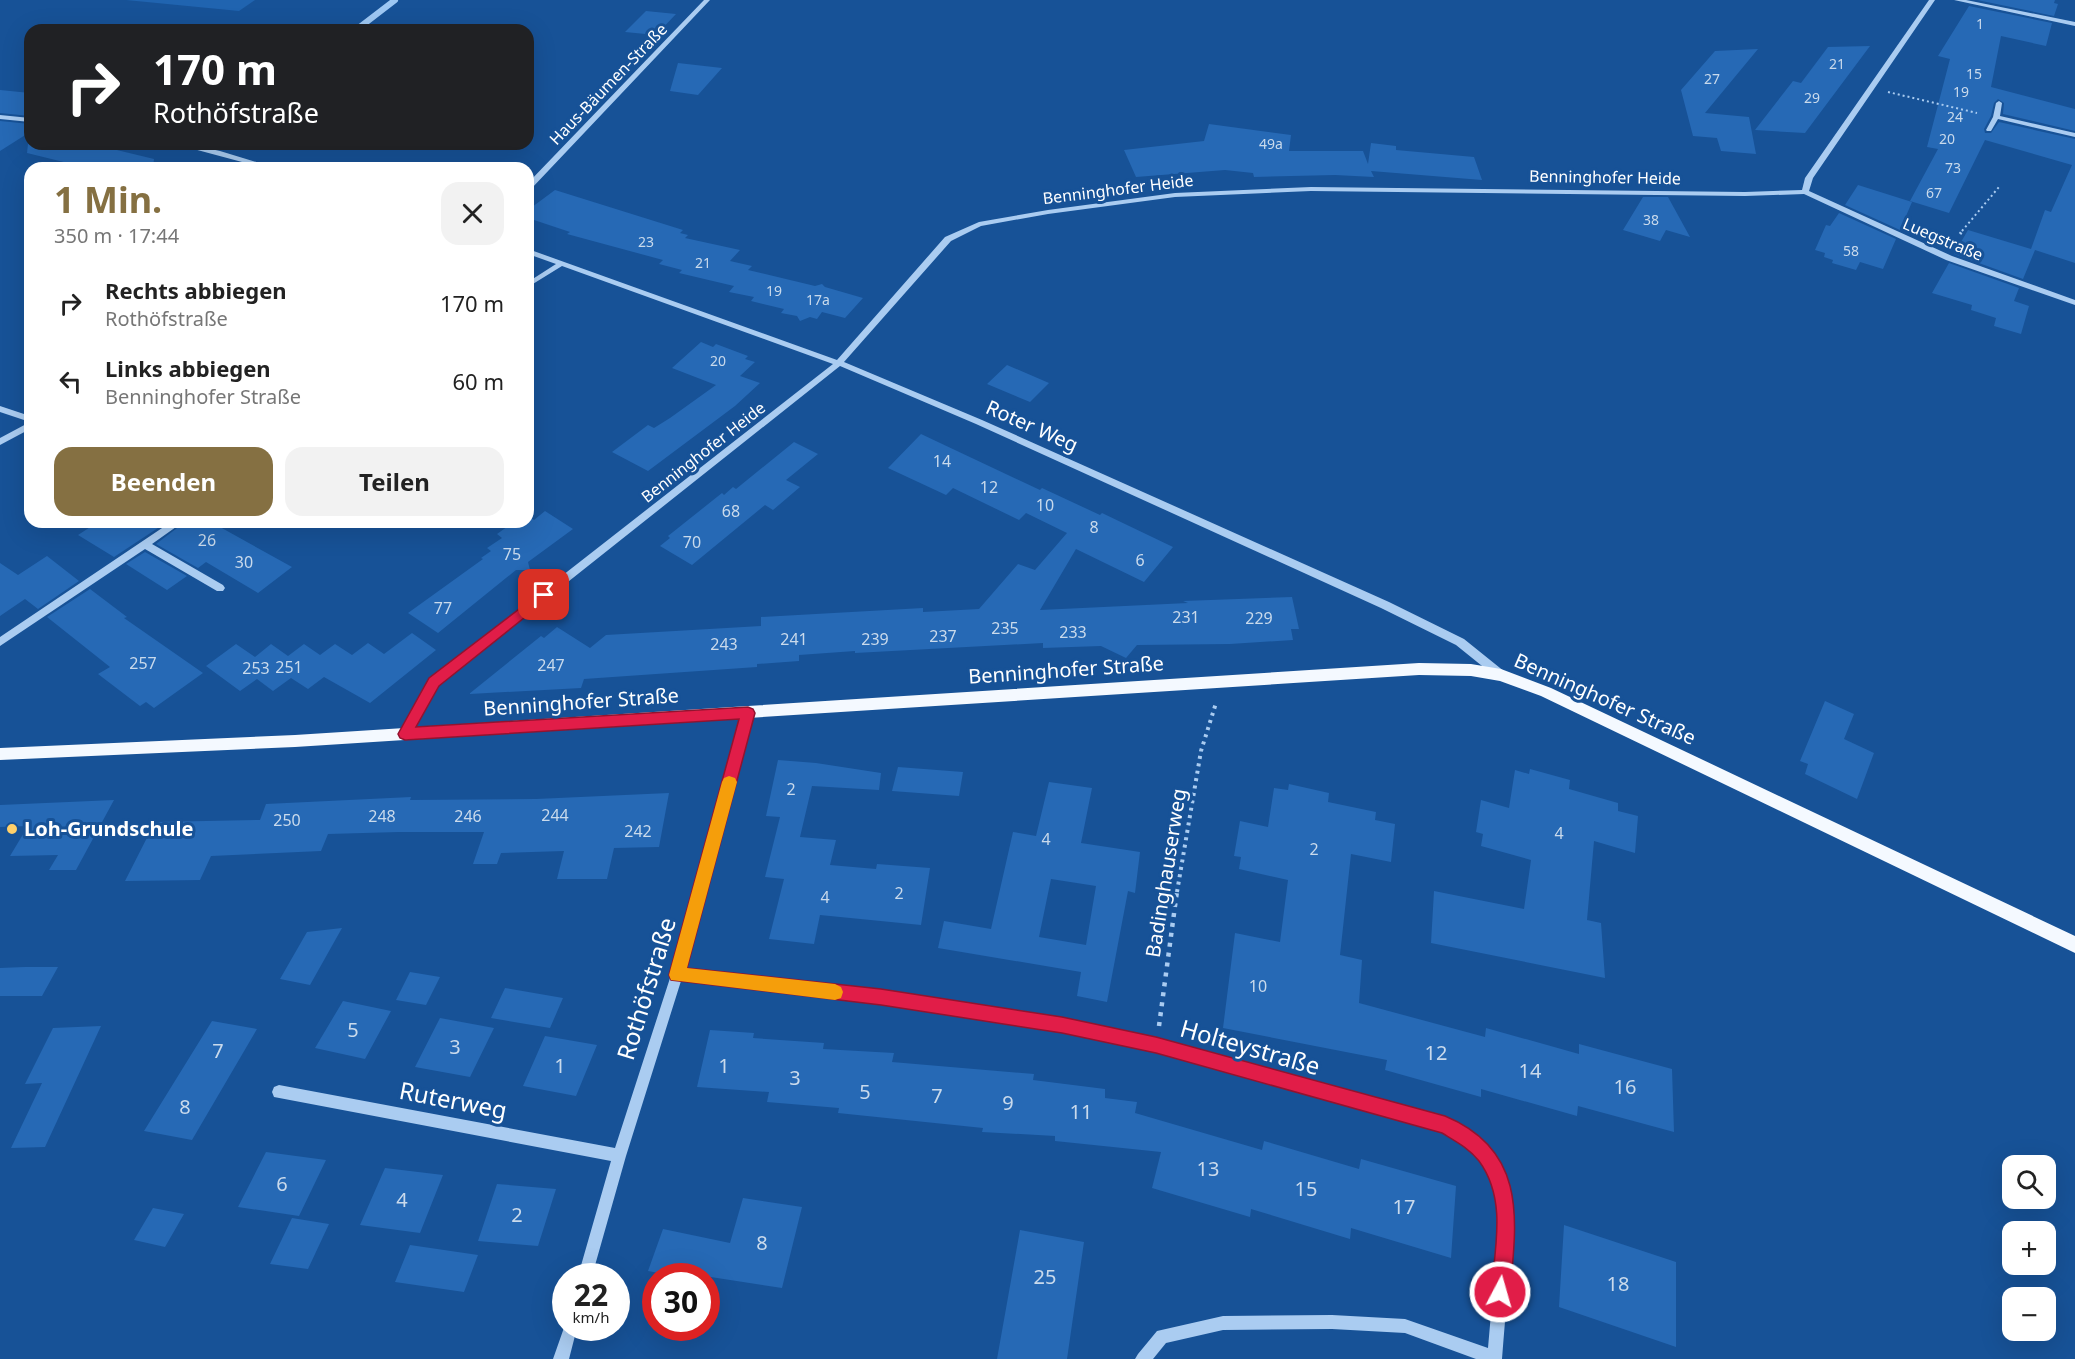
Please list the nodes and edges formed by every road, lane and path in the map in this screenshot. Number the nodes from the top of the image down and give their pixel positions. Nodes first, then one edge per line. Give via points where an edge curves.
1 (707, 0) edge
2 (1932, 0) edge
3 (1957, 0) edge
4 (2075, 24) edge
5 (1870, 88) junction
6 (1999, 103) dead end
7 (0, 117) edge
8 (1996, 117) junction
9 (24, 119) edge
10 (1989, 130) dead end
11 (2075, 135) edge
12 (206, 150) edge
13 (251, 162) edge
14 (534, 181) edge
15 (1999, 187) dead end
16 (1805, 192) junction
17 (1960, 234) dead end
18 (534, 253) edge
19 (560, 264) junction
20 (534, 281) edge
21 (2075, 303) edge
22 (839, 363) junction
23 (0, 409) edge
24 (24, 417) edge
25 (24, 428) edge
26 (0, 442) edge
27 (169, 528) edge
28 (145, 544) junction
29 (220, 588) dead end
30 (0, 642) edge
31 (1502, 675) junction
32 (1216, 708) dead end
33 (748, 713) junction
34 (405, 734) junction
35 (0, 753) edge
36 (2075, 945) edge
37 (677, 975) junction
38 (1156, 1045) junction
39 (279, 1092) dead end
40 (619, 1156) junction
41 (589, 1263) edge
42 (566, 1341) edge
43 (561, 1359) edge
44 (1143, 1359) edge
45 (1494, 1359) edge

1 - 14 street, Haus-Bäumen-Straße
2 - 5 street
3 - 4 street
5 - 8 path
5 - 16 street via 1809,178
6 - 8 street
7 - 9 street
8 - 10 street
8 - 11 street
12 - 13 street
15 - 17 path
16 - 21 street, Luegstraße via 1949,258
16 - 22 street, Benninghofer Heide via 1311,189 1175,195 990,222 948,239
18 - 19 street, Roter Weg
19 - 20 street
19 - 22 street, Roter Weg
22 - 31 street, Roter Weg via 1385,605 1460,642
22 - 34 street, Benninghofer Heide via 434,682
23 - 24 street
25 - 26 street
27 - 28 street
28 - 29 street
28 - 30 street
31 - 33 main road, Benninghofer Straße via 1419,669
31 - 36 main road, Benninghofer Straße via 1602,717
32 - 38 path, Badinghauserweg via 1201,751 1183,850
33 - 34 main road, Benninghofer Straße
33 - 37 street, Rothöfstraße
34 - 35 main road, Benninghofer Straße
37 - 38 street, Holteystraße via 881,997 1062,1025
37 - 40 street, Rothöfstraße
38 - 45 street, Holteystraße via 1445,1125 1473,1142 1497,1175 1507,1225
39 - 40 street, Ruterweg
40 - 41 street, Rothöfstraße
42 - 43 street
44 - 45 street, Holteystraße via 1162,1336 1223,1323 1332,1322 1405,1326

